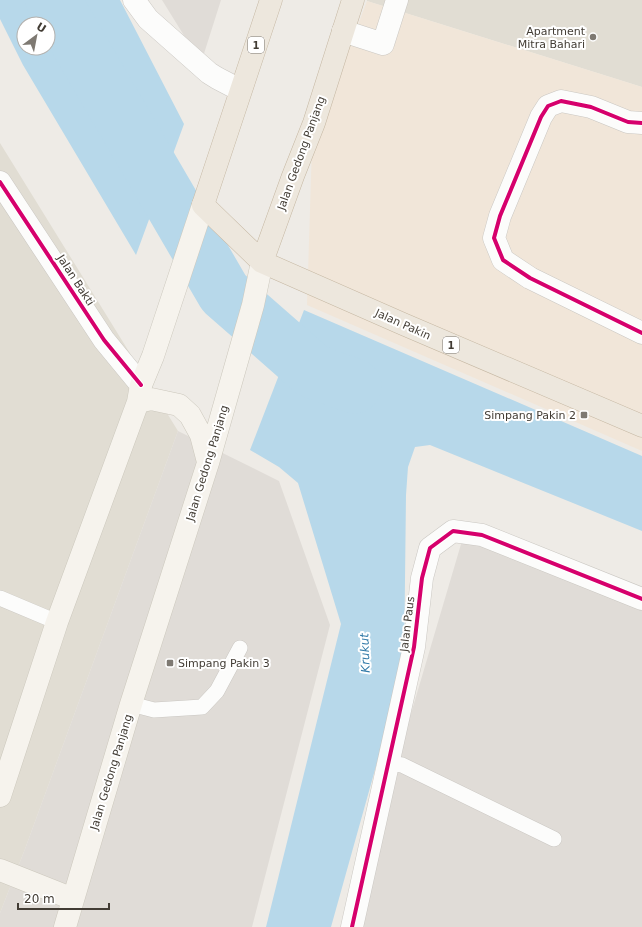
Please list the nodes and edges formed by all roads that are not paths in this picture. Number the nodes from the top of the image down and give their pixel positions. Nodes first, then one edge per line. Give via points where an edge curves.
1 (134, 0) edge
2 (271, 0) edge
3 (353, 0) edge
4 (397, 0) edge
5 (343, 31) junction
6 (240, 90) junction
7 (642, 124) edge
8 (0, 182) edge
9 (200, 213) junction
10 (262, 262) junction
11 (642, 333) edge
12 (140, 394) junction
13 (642, 426) edge
14 (208, 463) junction
15 (0, 598) edge
16 (642, 599) edge
17 (57, 622) junction
18 (240, 648) dead end
19 (132, 704) junction
20 (389, 763) junction
21 (0, 796) edge
22 (554, 839) dead end
23 (0, 870) edge
24 (73, 900) junction
25 (65, 927) edge
26 (352, 927) edge

1 - 6 street via 148,19 210,73
2 - 6 highway, 1
3 - 5 highway, Jalan Gedong Panjang
4 - 5 street via 383,44
5 - 10 highway, Jalan Gedong Panjang via 314,123
6 - 9 highway, 1
7 - 11 street via 628,122 591,107 561,101 548,106 541,117 500,216 494,238 503,260 530,278
8 - 12 street, Jalan Bakti
9 - 10 highway, Jalan Pakin / 1
9 - 12 main road
10 - 13 highway, Jalan Pakin / 1
10 - 14 main road, Jalan Gedong Panjang via 253,305
12 - 14 main road via 179,405 190,415 201,435
12 - 17 main road
14 - 19 main road, Jalan Gedong Panjang
15 - 17 lane
16 - 20 street, Jalan Paus via 482,535 454,532 430,548 422,578 414,647
17 - 21 main road
18 - 19 lane via 217,691 202,707 154,710
19 - 24 main road, Jalan Gedong Panjang
20 - 22 lane via 402,765
20 - 26 street, Jalan Paus
23 - 24 main road
24 - 25 main road, Jalan Gedong Panjang

